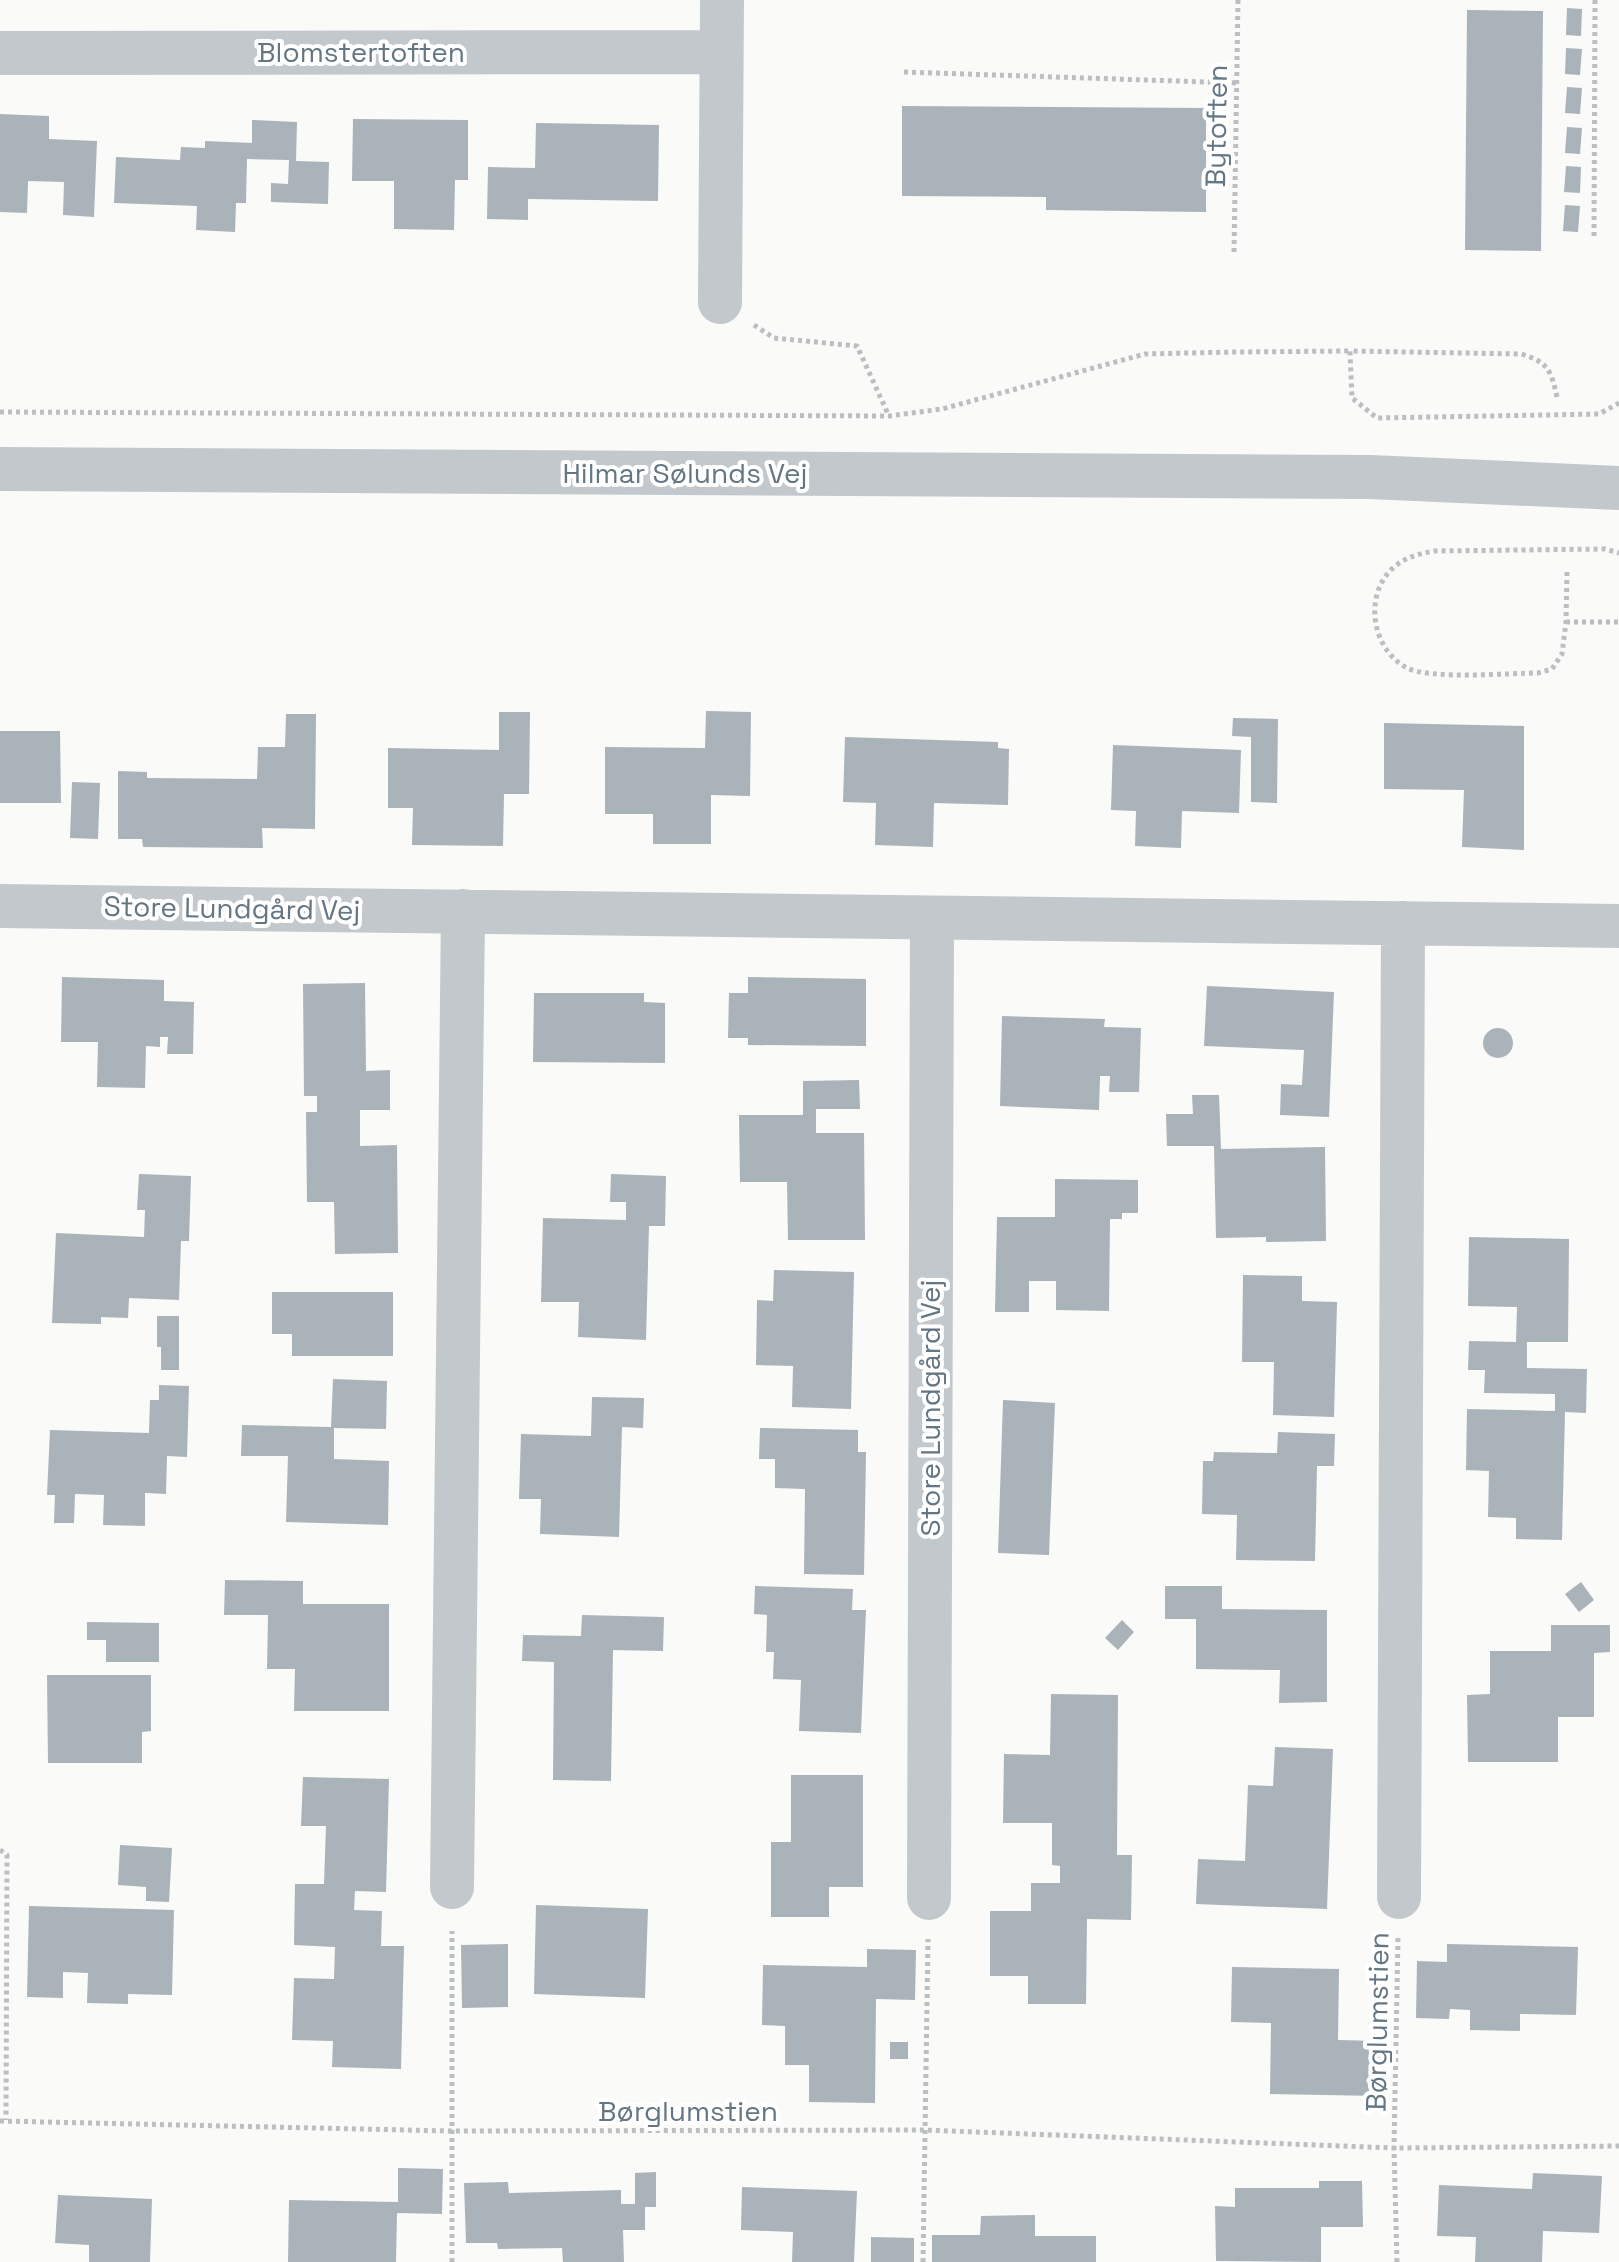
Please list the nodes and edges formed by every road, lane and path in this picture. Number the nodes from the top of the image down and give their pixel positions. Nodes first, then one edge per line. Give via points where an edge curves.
1 (722, 0) edge
2 (1238, 0) edge
3 (1595, 0) edge
4 (721, 52) junction
5 (0, 53) edge
6 (904, 72) dead end
7 (1237, 83) junction
8 (1594, 236) dead end
9 (1234, 252) dead end
10 (720, 302) joint
11 (1350, 351) junction
12 (1557, 397) dead end
13 (1619, 403) edge
14 (0, 412) edge
15 (889, 416) junction
16 (1619, 458) edge
17 (0, 469) edge
18 (1370, 477) junction
19 (1619, 488) edge
20 (1619, 553) edge
21 (1567, 572) dead end
22 (1566, 622) junction
23 (1619, 622) edge
24 (0, 906) edge
25 (463, 911) junction
26 (932, 918) junction
27 (1403, 923) junction
28 (1619, 926) edge
29 (0, 1850) edge
30 (452, 1887) joint
31 (1399, 1897) joint
32 (929, 1898) joint
33 (3, 2120) edge
34 (924, 2130) junction
35 (451, 2131) junction
36 (1619, 2146) edge
37 (1394, 2148) junction
38 (452, 2262) edge
39 (923, 2262) edge
40 (1397, 2262) edge

1 - 4 street
2 - 7 path, Bytoften
3 - 8 path
4 - 5 street, Blomstertoften
4 - 10 street
6 - 7 path
7 - 9 path, Bytoften
10 - 15 path via 774,338 857,346
11 - 12 path via 1521,354 1539,359 1552,373
11 - 13 path via 1352,398 1377,418 1599,414
11 - 15 path via 1145,354 942,409
14 - 15 path
16 - 18 street, Hilmar Sølunds Vej
17 - 18 street, Hilmar Sølunds Vej
18 - 19 street, Hilmar Sølunds Vej
20 - 22 path via 1434,551 1411,556 1392,569 1379,588 1374,610 1377,634 1389,653 1407,668 1430,674 1552,669 1562,654
21 - 22 path
22 - 23 path
24 - 25 street, Store Lundgård Vej
25 - 26 street, Store Lundgård Vej
25 - 30 street
26 - 27 street, Store Lundgård Vej
26 - 32 street, Store Lundgård Vej
27 - 28 street, Store Lundgård Vej
27 - 31 street
29 - 33 path, Børglumstien via 7,1855
30 - 35 path
31 - 37 path, Børglumstien
32 - 34 path
33 - 35 path, Børglumstien
34 - 35 path, Børglumstien
34 - 37 path, Børglumstien
34 - 39 path
35 - 38 path
36 - 37 path, Børglumstien
37 - 40 path, Børglumstien

